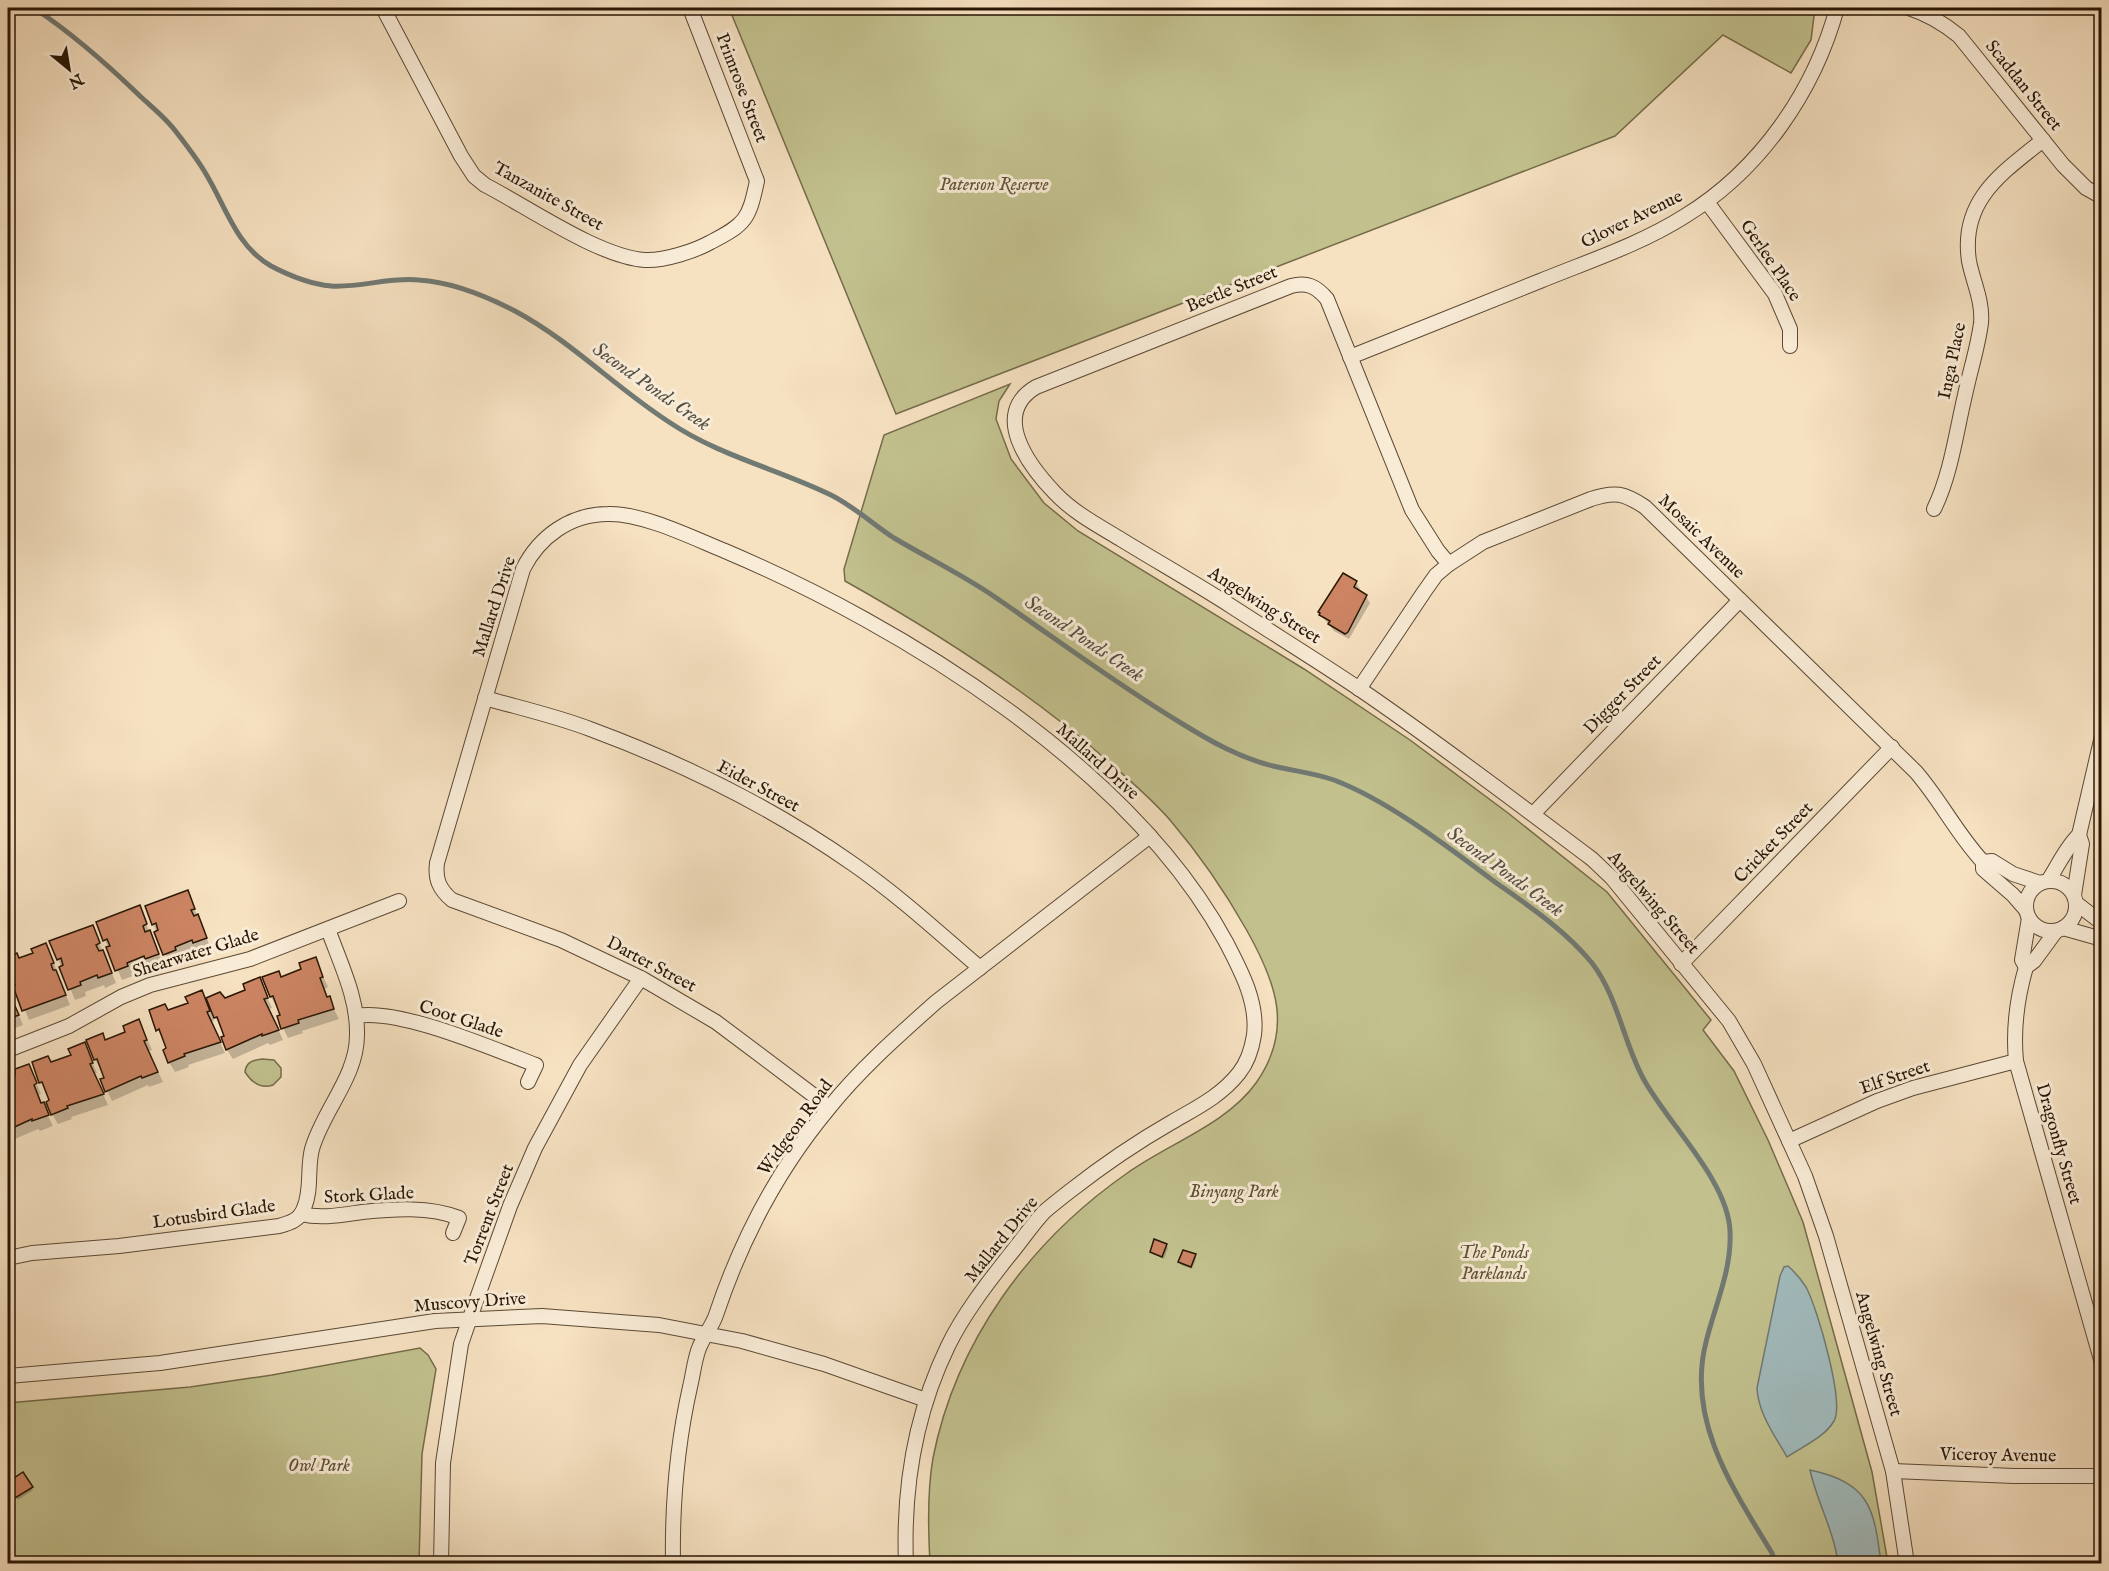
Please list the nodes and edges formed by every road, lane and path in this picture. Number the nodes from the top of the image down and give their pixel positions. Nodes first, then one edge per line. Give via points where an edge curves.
1 (382, 8) edge
2 (690, 8) edge
3 (1837, 8) edge
4 (1909, 8) edge
5 (2043, 140) junction
6 (757, 181) joint
7 (2102, 197) edge
8 (1707, 202) junction
9 (1790, 346) dead end
10 (1350, 357) junction
11 (1016, 406) joint
12 (1934, 509) dead end
13 (1449, 564) junction
14 (1740, 600) junction
15 (1359, 689) junction
16 (485, 698) junction
17 (2102, 736) edge
18 (1892, 747) junction
19 (1533, 814) junction
20 (2079, 835) junction
21 (1150, 836) junction
22 (1983, 862) junction
23 (2044, 882) junction
24 (440, 887) joint
25 (2075, 899) junction
26 (399, 902) dead end
27 (2028, 914) junction
28 (2102, 923) edge
29 (328, 929) junction
30 (2059, 930) junction
31 (2102, 939) edge
32 (1681, 964) junction
33 (2026, 967) junction
34 (980, 968) junction
35 (641, 978) junction
36 (356, 1016) junction
37 (8, 1050) edge
38 (2016, 1061) junction
39 (528, 1082) dead end
40 (829, 1107) junction
41 (1789, 1141) junction
42 (301, 1214) junction
43 (453, 1233) dead end
44 (8, 1258) edge
45 (470, 1318) junction
46 (706, 1334) junction
47 (2102, 1363) edge
48 (8, 1376) edge
49 (926, 1400) junction
50 (1893, 1471) junction
51 (2102, 1476) edge
52 (441, 1563) edge
53 (674, 1563) edge
54 (906, 1563) edge
55 (1907, 1563) edge

1 - 6 street, Tanzanite Street via 474,176 596,245 646,260 697,250 738,227 751,209
2 - 6 street, Primrose Street
3 - 8 street, Glover Avenue via 1828,40 1804,90 1776,132 1746,167
4 - 5 street, Scaddan Street via 1928,14 1959,36
5 - 7 street, Scaddan Street via 2074,177
5 - 12 street, Inga Place via 1991,183 1974,211 1969,260 1979,295 1981,323 1946,481
8 - 9 street, Gerlee Place via 1775,294 1785,312
8 - 10 street, Glover Avenue via 1626,246
10 - 11 street, Beetle Street via 1327,299 1320,290 1303,283 1036,387
10 - 13 street, Beetle Street via 1412,510
11 - 15 street, Angelwing Street via 1014,422 1025,452 1069,506
13 - 14 street, Mosaic Avenue via 1483,542 1599,496 1621,494 1645,507
13 - 15 street, Mosaic Avenue via 1436,575
14 - 18 street, Mosaic Avenue
14 - 19 street, Digger Street
15 - 19 street, Angelwing Street
16 - 21 street, Mallard Drive via 530,555 564,525 595,514 624,514 770,571 906,642 1038,734
16 - 24 street, Mallard Drive via 437,863
16 - 34 street, Eider Street via 589,728 671,762 768,812 868,876
17 - 20 street
18 - 22 street, Mosaic Avenue via 1931,790
18 - 32 street, Cricket Street
19 - 32 street, Angelwing Street via 1612,878
20 - 23 street
20 - 25 street via 2082,844
21 - 34 street, Widgeon Road
21 - 49 street, Mallard Drive via 1194,890 1246,982 1254,1019 1250,1052 1236,1078 1204,1105 1096,1170 1044,1212 973,1305 948,1345
22 - 23 street, Mosaic Avenue via 1992,861 2013,874
22 - 27 street, Mosaic Avenue via 1983,869
23 - 25 street via 2062,884
23 - 27 street via 2030,894
24 - 35 street, Darter Street via 461,904 561,940
25 - 28 street
25 - 30 street via 2073,918
26 - 29 street, Shearwater Glade
27 - 30 street via 2041,929
27 - 33 street, Dragonfly Street via 2022,960
29 - 36 street, Lotusbird Glade
29 - 37 street, Shearwater Glade via 229,965 150,985 69,1026
30 - 31 street
30 - 33 street, Dragonfly Street
32 - 41 street, Angelwing Street via 1737,1034
33 - 38 street, Dragonfly Street via 2017,1003
34 - 40 street, Widgeon Road via 903,1032
35 - 40 street, Darter Street via 716,1022
35 - 45 street, Torrent Street via 580,1065 556,1107 510,1206
36 - 39 street, Coot Glade via 374,1014 420,1025 536,1065
36 - 42 street, Lotusbird Glade via 355,1052 347,1076 317,1131 307,1199
38 - 41 street, Elf Street via 1876,1101
38 - 47 street, Dragonfly Street
40 - 46 street, Widgeon Road via 749,1230
41 - 50 street, Angelwing Street via 1817,1206
42 - 43 street, Stork Glade via 316,1217 382,1210 436,1212 459,1218
42 - 44 street, Lotusbird Glade via 279,1226
45 - 46 street, Muscovy Drive via 601,1319 660,1324
45 - 48 street, Muscovy Drive via 153,1364
45 - 52 street, Torrent Street via 462,1344 443,1463
46 - 49 street, Muscovy Drive via 785,1352
46 - 53 street, Widgeon Road via 698,1351 678,1456
49 - 54 street, Mallard Drive via 915,1439 908,1490
50 - 51 street, Viceroy Avenue
50 - 55 street, Angelwing Street

